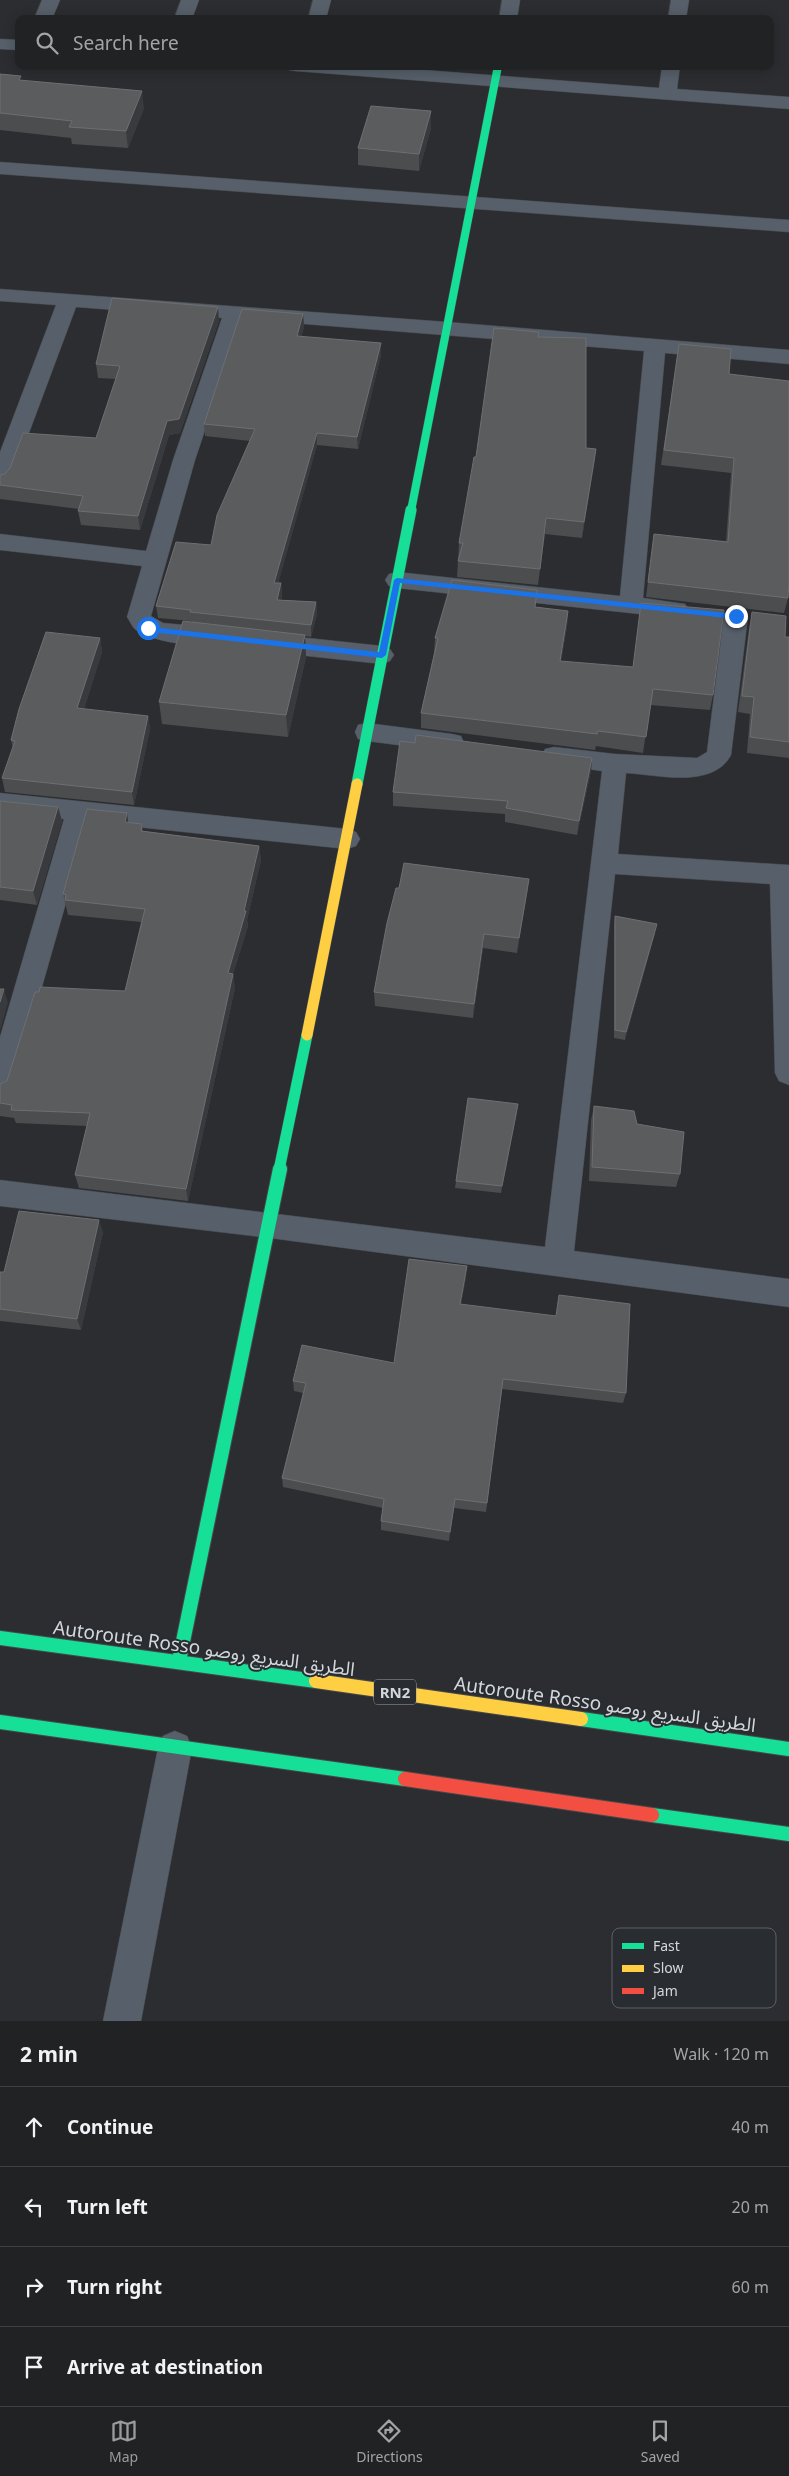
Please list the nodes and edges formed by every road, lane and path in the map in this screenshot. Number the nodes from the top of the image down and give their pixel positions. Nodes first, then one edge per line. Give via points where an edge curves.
1 (51, 0) edge
2 (190, 0) edge
3 (322, 0) edge
4 (512, 0) edge
5 (680, 0) edge
6 (44, 15) edge
7 (184, 15) edge
8 (318, 15) edge
9 (509, 15) edge
10 (678, 15) edge
11 (0, 44) edge
12 (15, 46) edge
13 (399, 70) edge
14 (670, 70) edge
15 (497, 74) edge
16 (667, 94) junction
17 (789, 103) edge
18 (0, 168) edge
19 (472, 201) junction
20 (789, 226) edge
21 (0, 295) edge
22 (68, 301) junction
23 (234, 313) junction
24 (447, 328) junction
25 (655, 345) junction
26 (789, 357) edge
27 (0, 481) edge
28 (0, 542) edge
29 (155, 560) junction
30 (397, 580) junction
31 (632, 605) junction
32 (382, 655) junction
33 (367, 732) junction
34 (472, 746) edge
35 (529, 752) edge
36 (615, 763) junction
37 (0, 803) edge
38 (80, 810) junction
39 (346, 839) junction
40 (604, 863) junction
41 (786, 874) edge
42 (789, 1073) edge
43 (0, 1084) edge
44 (0, 1193) edge
45 (270, 1225) junction
46 (558, 1262) junction
47 (789, 1293) edge
48 (0, 1638) edge
49 (179, 1661) junction
50 (0, 1722) edge
51 (175, 1748) junction
52 (789, 1749) edge
53 (789, 1834) edge
54 (122, 2021) edge

1 - 6 street
2 - 7 street
3 - 8 street
4 - 9 street
5 - 10 street
11 - 12 street
13 - 15 street
14 - 16 street
15 - 16 street
15 - 19 main road
16 - 17 street
18 - 19 street
19 - 20 street
19 - 24 main road
21 - 22 street
22 - 23 street
22 - 27 street
23 - 24 street
23 - 29 street via 184,460
24 - 25 street
24 - 30 main road
25 - 26 street
25 - 31 street
28 - 29 street
29 - 32 street via 139,617 148,628
30 - 31 street
30 - 32 main road
31 - 36 street via 726,615 719,755 700,768
32 - 33 main road
33 - 34 street
33 - 39 main road
35 - 36 street
36 - 40 street
37 - 38 street
38 - 39 street
38 - 43 street
39 - 45 main road
40 - 41 street
40 - 46 street
41 - 42 street
44 - 45 street
45 - 46 street
45 - 49 main road
46 - 47 street
48 - 49 main road, Autoroute Rosso الطريق السريع روصو / RN2
49 - 52 main road, Autoroute Rosso الطريق السريع روصو / RN2
50 - 51 main road
51 - 53 main road
51 - 54 street

